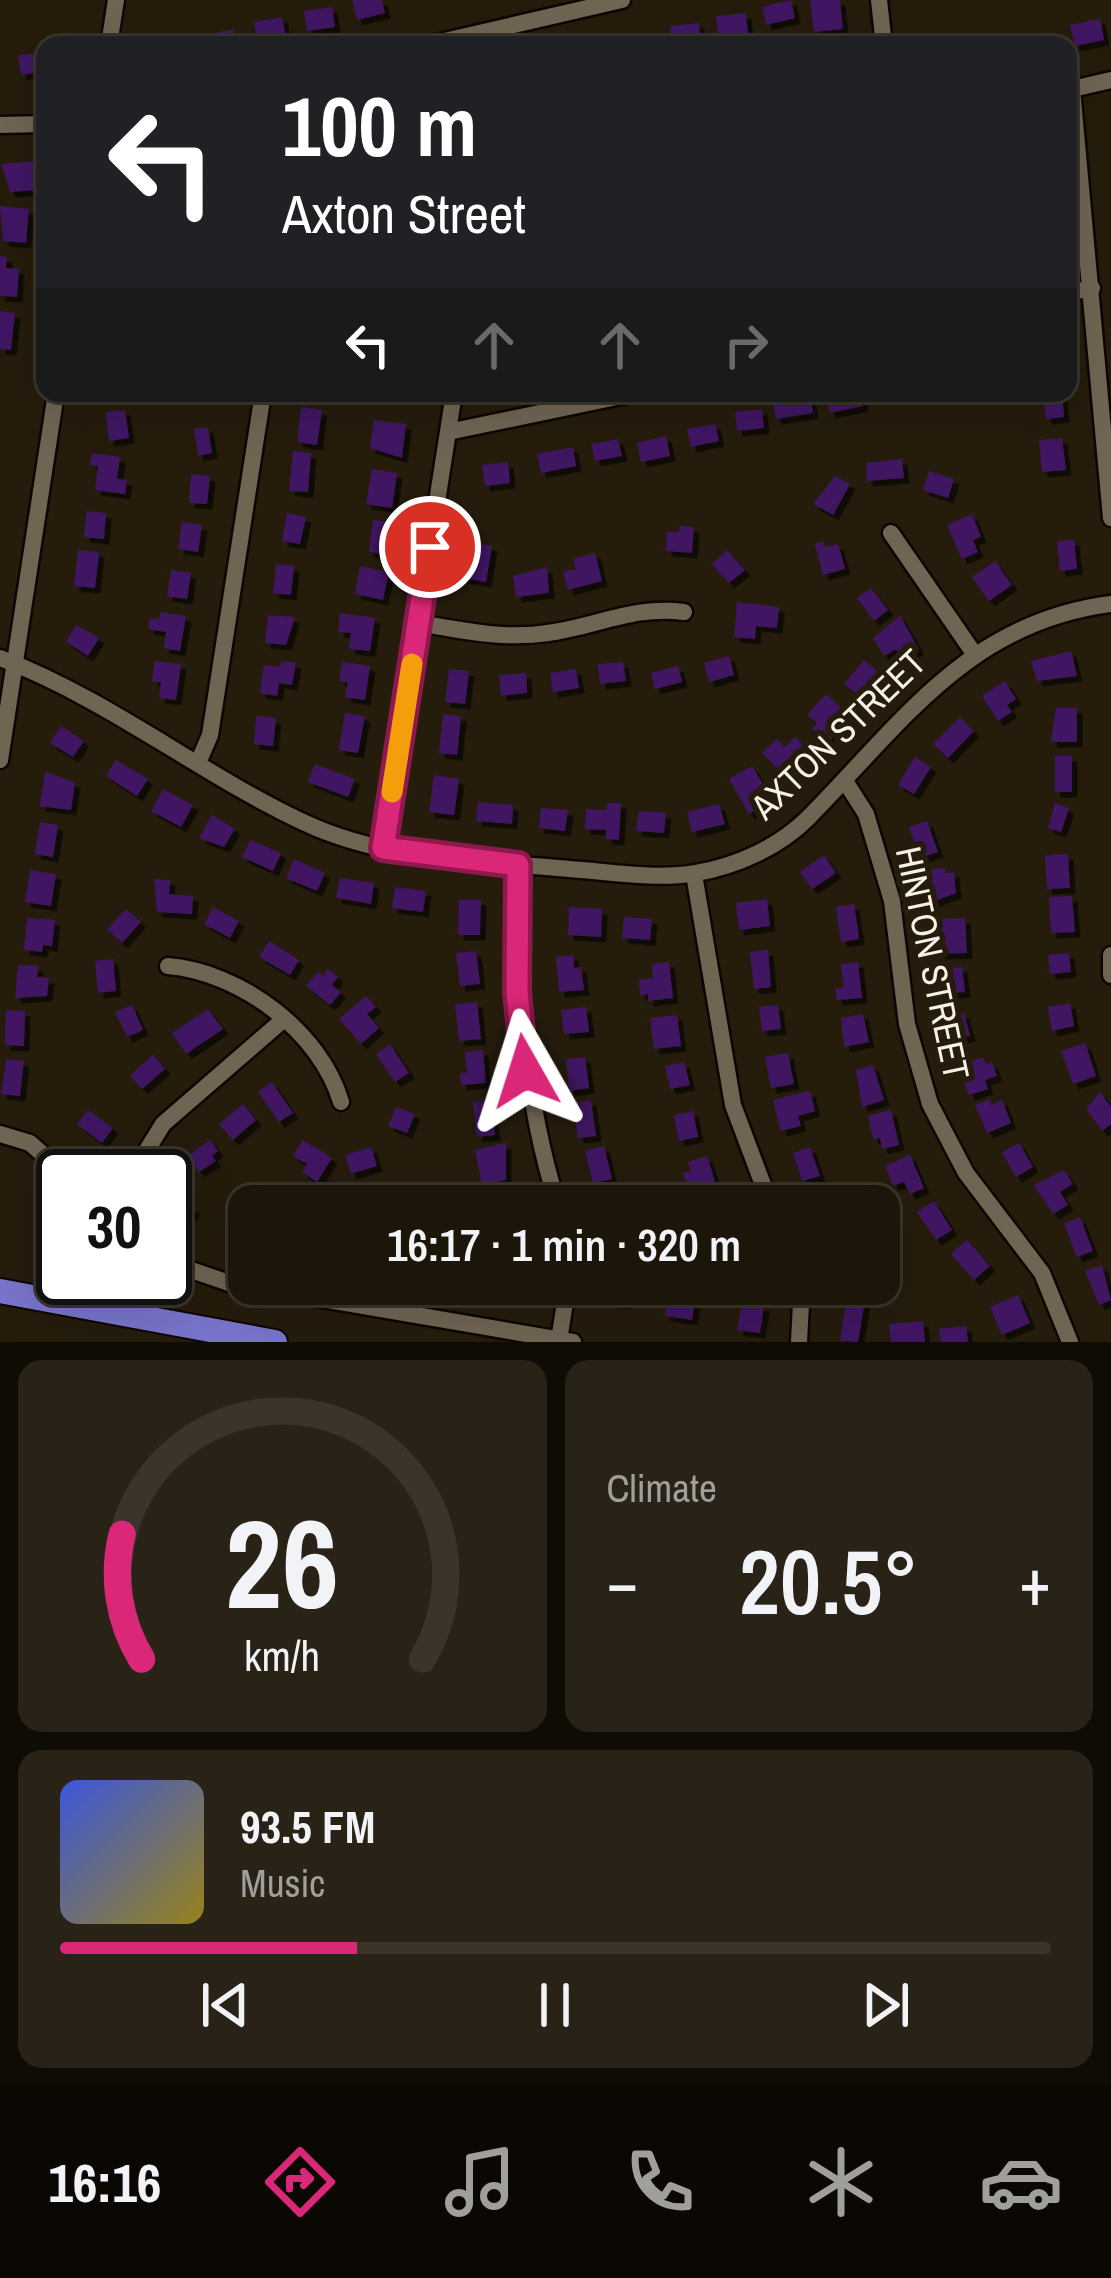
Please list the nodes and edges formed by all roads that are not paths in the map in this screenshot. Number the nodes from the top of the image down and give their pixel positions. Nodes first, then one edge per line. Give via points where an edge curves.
1 (116, 0) edge
2 (622, 0) edge
3 (879, 0) edge
4 (110, 36) edge
5 (466, 36) edge
6 (883, 36) edge
7 (1111, 80) edge
8 (1077, 88) edge
9 (36, 124) edge
10 (0, 125) edge
11 (1077, 153) edge
12 (1092, 288) junction
13 (1077, 291) edge
14 (54, 402) edge
15 (262, 402) edge
16 (453, 402) edge
17 (592, 402) edge
18 (448, 432) junction
19 (1111, 518) edge
20 (891, 533) dead end
21 (1111, 604) edge
22 (684, 612) dead end
23 (418, 623) junction
24 (973, 652) junction
25 (7, 661) edge
26 (0, 760) edge
27 (198, 763) junction
28 (844, 781) junction
29 (383, 848) junction
30 (518, 865) junction
31 (694, 874) junction
32 (1111, 955) edge
33 (168, 966) dead end
34 (1111, 975) edge
35 (283, 1020) junction
36 (341, 1102) dead end
37 (0, 1134) edge
38 (37, 1149) edge
39 (148, 1149) edge
40 (553, 1185) edge
41 (763, 1185) edge
42 (192, 1270) edge
43 (0, 1291) edge
44 (567, 1305) edge
45 (801, 1305) edge
46 (566, 1341) edge
47 (275, 1342) edge
48 (799, 1342) edge
49 (1070, 1342) edge

1 - 4 street
2 - 5 street
3 - 6 street
7 - 8 street
9 - 10 street
11 - 12 street
12 - 13 street
12 - 19 street
14 - 25 street
15 - 27 street via 214,712
16 - 18 street
17 - 18 street
18 - 23 street
20 - 24 street
21 - 24 street, AXTON STREET via 1059,613
22 - 23 street via 648,609 514,636
23 - 29 street
24 - 28 street, AXTON STREET
25 - 26 street
25 - 27 street, AXTON STREET
27 - 29 street, AXTON STREET via 302,821
28 - 31 street, AXTON STREET via 769,847
28 - 49 street, HINTON STREET via 866,814 892,901 907,1024 930,1103 966,1173 1042,1273
29 - 30 street, AXTON STREET
30 - 31 street, AXTON STREET
30 - 40 street via 525,1071
31 - 41 street via 733,1105
32 - 34 street
33 - 35 street via 214,975
35 - 36 street via 328,1066
35 - 39 street via 163,1124
37 - 38 street
42 - 46 street
43 - 47 highway
44 - 46 street
45 - 48 street

